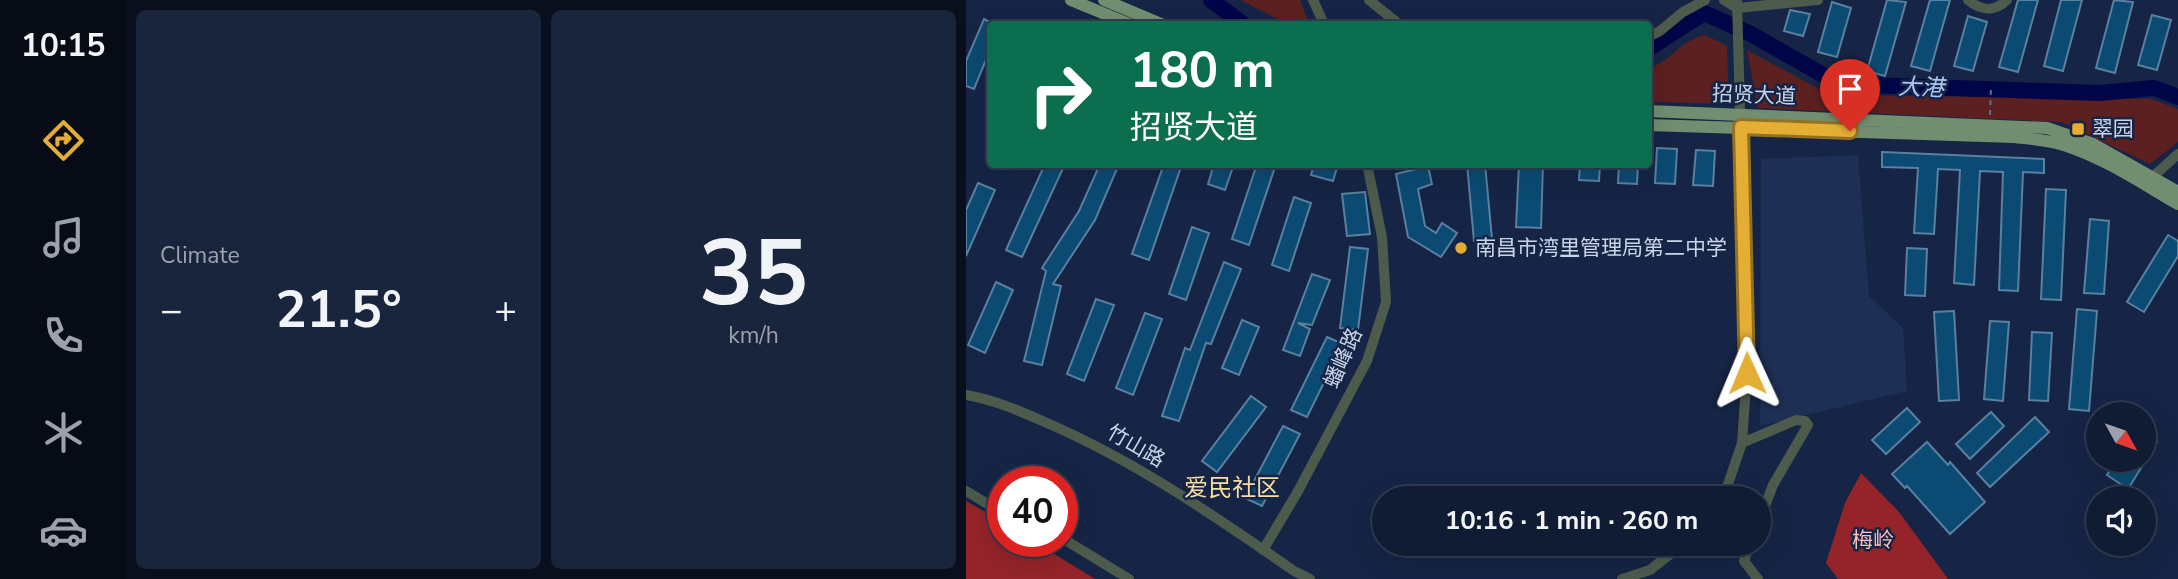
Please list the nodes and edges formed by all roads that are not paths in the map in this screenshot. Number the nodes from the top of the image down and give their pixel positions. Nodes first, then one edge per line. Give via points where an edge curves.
1 (1070, 0) edge
2 (1104, 0) edge
3 (1313, 0) edge
4 (1369, 0) edge
5 (1705, 0) edge
6 (1724, 0) edge
7 (1818, 0) edge
8 (1968, 0) edge
9 (2007, 0) edge
10 (1737, 6) edge
11 (1122, 21) edge
12 (1154, 21) edge
13 (1323, 21) edge
14 (1395, 21) edge
15 (1652, 35) edge
16 (1652, 111) edge
17 (1740, 113) junction
18 (1652, 125) edge
19 (1741, 127) junction
20 (2178, 154) edge
21 (1368, 168) edge
22 (2148, 181) junction
23 (2178, 192) edge
24 (2178, 204) edge
25 (966, 395) edge
26 (1742, 443) junction
27 (1727, 486) edge
28 (1771, 490) edge
29 (966, 491) edge
30 (987, 503) edge
31 (1078, 548) edge
32 (1263, 550) junction
33 (1668, 556) edge
34 (1746, 556) edge
35 (1129, 579) edge
36 (1310, 579) edge
37 (1622, 579) edge
38 (1758, 579) edge

1 - 11 main road
2 - 12 main road
3 - 13 street
4 - 14 street
5 - 15 street
6 - 10 street
7 - 10 street
8 - 9 street via 1987,9
10 - 17 street
16 - 17 main road, 招贤大道
17 - 19 street
17 - 22 main road, 招贤大道 via 2048,128 2093,144
18 - 19 main road, 招贤大道
19 - 22 main road, 招贤大道 via 2046,141
19 - 26 street via 1747,373
20 - 22 street
21 - 32 street, 蟠峰路 via 1382,237 1386,302 1367,361
22 - 23 main road, 招贤大道
22 - 24 main road, 招贤大道
25 - 32 street, 竹山路 via 995,400 1084,439 1151,476
26 - 27 street
26 - 28 street via 1796,420 1808,425
29 - 30 street
31 - 35 street
32 - 36 street, 竹山路
33 - 37 street via 1650,570
34 - 38 street via 1744,561

